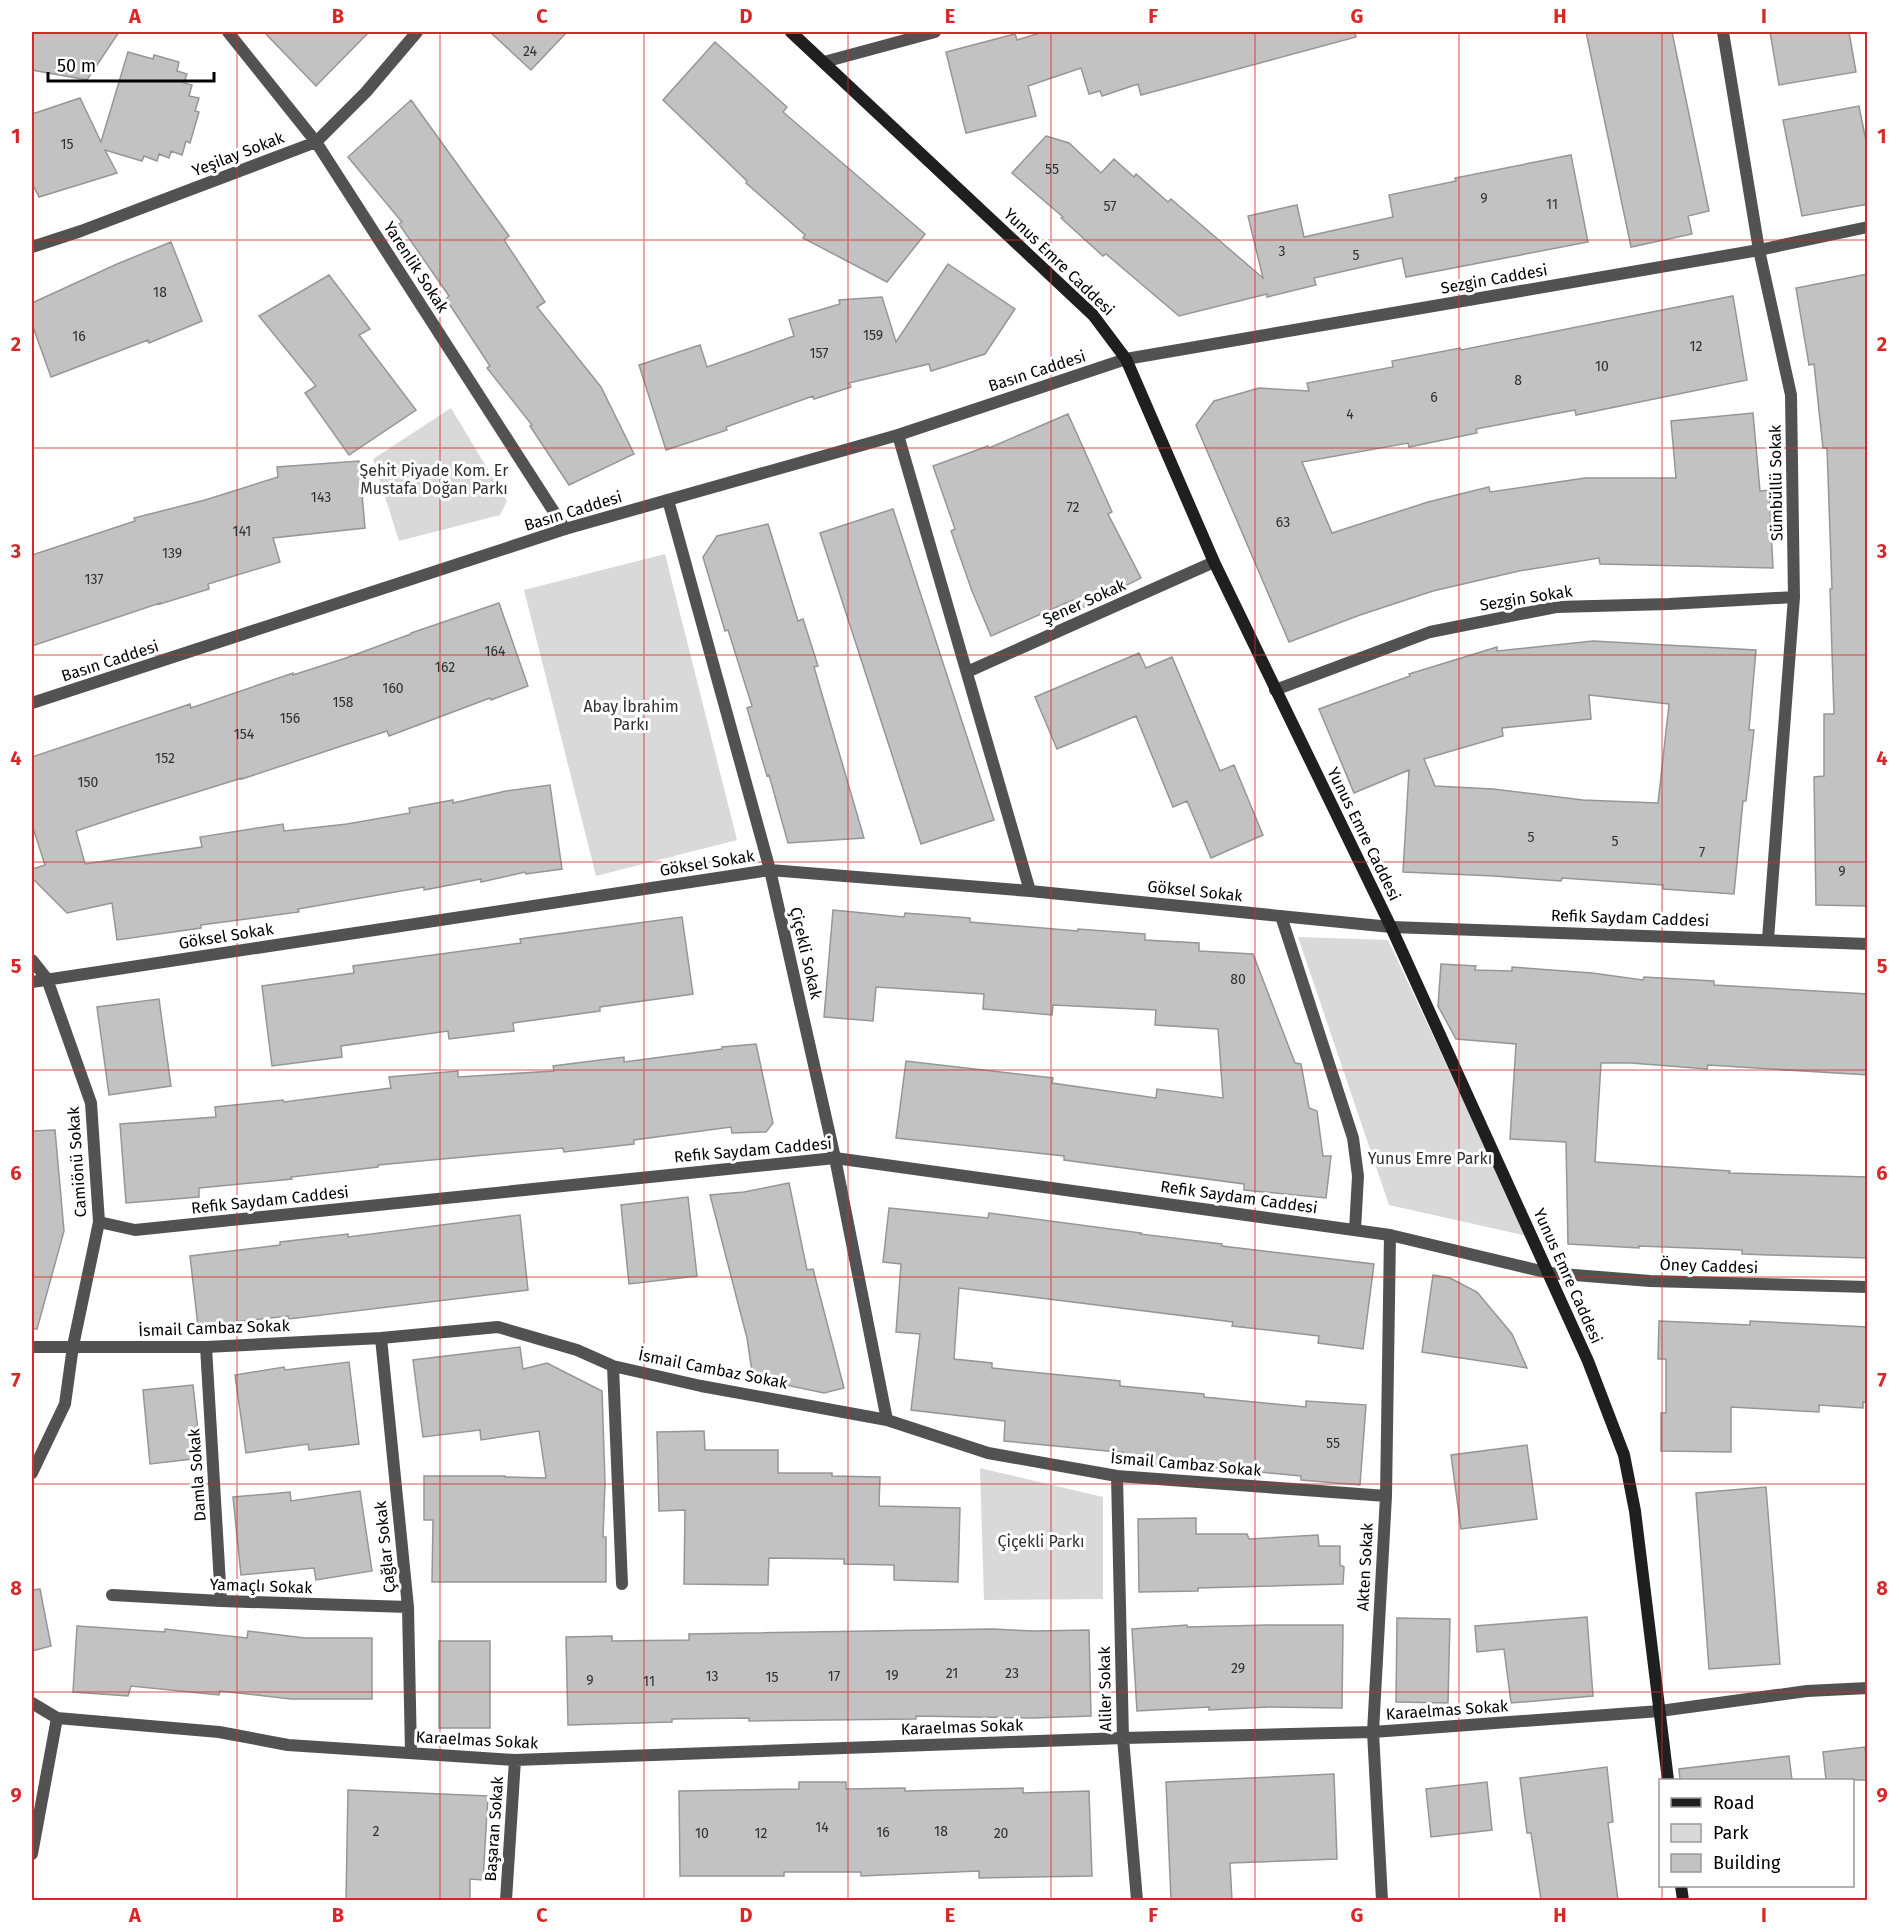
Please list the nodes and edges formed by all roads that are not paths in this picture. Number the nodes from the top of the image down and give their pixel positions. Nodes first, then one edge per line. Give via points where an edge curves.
1 (228, 32) edge
2 (417, 32) edge
3 (790, 32) edge
4 (935, 32) edge
5 (1723, 32) edge
6 (824, 62) junction
7 (316, 142) junction
8 (1868, 227) edge
9 (32, 247) edge
10 (1759, 250) junction
11 (1126, 359) junction
12 (898, 435) junction
13 (668, 500) junction
14 (565, 529) junction
15 (1214, 562) junction
16 (1794, 597) junction
17 (967, 672) junction
18 (1275, 690) junction
19 (32, 703) edge
20 (770, 870) junction
21 (1030, 891) junction
22 (1281, 916) junction
23 (1391, 927) junction
24 (1768, 939) junction
25 (1868, 944) edge
26 (32, 960) edge
27 (47, 979) junction
28 (32, 982) edge
29 (835, 1158) junction
30 (99, 1222) junction
31 (1355, 1230) junction
32 (1390, 1235) junction
33 (1549, 1273) junction
34 (1868, 1287) edge
35 (381, 1338) junction
36 (73, 1346) junction
37 (32, 1347) edge
38 (206, 1347) junction
39 (614, 1366) junction
40 (887, 1420) junction
41 (32, 1473) edge
42 (1118, 1476) junction
43 (1386, 1496) junction
44 (622, 1584) dead end
45 (112, 1595) dead end
46 (221, 1601) junction
47 (408, 1607) junction
48 (1868, 1688) edge
49 (32, 1703) edge
50 (1660, 1711) junction
51 (57, 1718) junction
52 (1373, 1732) junction
53 (1123, 1738) junction
54 (411, 1753) junction
55 (515, 1760) junction
56 (1668, 1779) edge
57 (32, 1854) edge
58 (506, 1900) edge
59 (1137, 1900) edge
60 (1382, 1900) edge

1 - 7 street, Yarenlik Sokak
2 - 7 street, Yeşilay Sokak via 366,92
3 - 6 main road, Yunus Emre Caddesi
4 - 6 street
5 - 10 street, Sümbüllü Sokak
6 - 11 main road, Yunus Emre Caddesi via 1093,315
7 - 9 street, Yeşilay Sokak
7 - 14 street, Yarenlik Sokak
8 - 10 street, Sezgin Caddesi
10 - 11 street, Sezgin Caddesi
10 - 16 street, Sümbüllü Sokak via 1791,395
11 - 12 street, Basın Caddesi
11 - 15 main road, Yunus Emre Caddesi
12 - 13 street, Basın Caddesi
12 - 17 street
13 - 14 street, Basın Caddesi
13 - 20 street, Çiçekli Sokak
14 - 19 street, Basın Caddesi
15 - 17 street, Şener Sokak
15 - 18 main road, Yunus Emre Caddesi
16 - 18 street, Sezgin Sokak via 1556,607 1430,632
16 - 24 street, Sümbüllü Sokak
17 - 21 street
18 - 23 main road, Yunus Emre Caddesi
20 - 21 street, Göksel Sokak
20 - 27 street, Göksel Sokak
20 - 29 street, Çiçekli Sokak
21 - 22 street, Göksel Sokak
22 - 23 street, Göksel Sokak
22 - 31 street via 1353,1138 1358,1176
23 - 24 street, Refik Saydam Caddesi
23 - 33 main road, Yunus Emre Caddesi
24 - 25 street, Refik Saydam Caddesi
26 - 27 street, Camiönü Sokak
27 - 28 street, Göksel Sokak
27 - 30 street, Camiönü Sokak via 92,1103
29 - 30 street, Refik Saydam Caddesi via 135,1230
29 - 31 street, Refik Saydam Caddesi
29 - 40 street, Çiçekli Sokak
30 - 36 street, Camiönü Sokak
31 - 32 street, Refik Saydam Caddesi
32 - 33 street, Refik Saydam Caddesi
32 - 43 street, Akten Sokak
33 - 34 street, Öney Caddesi via 1650,1281
33 - 50 main road, Yunus Emre Caddesi via 1624,1455 1635,1511
35 - 38 street, İsmail Cambaz Sokak
35 - 39 street, İsmail Cambaz Sokak via 498,1327 577,1350
35 - 47 street, Çağlar Sokak
36 - 37 street, İsmail Cambaz Sokak
36 - 38 street, İsmail Cambaz Sokak
36 - 41 street, Camiönü Sokak via 65,1404
38 - 46 street, Damla Sokak
39 - 40 street, İsmail Cambaz Sokak
39 - 44 street
40 - 42 street, İsmail Cambaz Sokak via 988,1453
42 - 43 street, İsmail Cambaz Sokak
42 - 53 street, Aliler Sokak
43 - 52 street, Akten Sokak
45 - 46 street, Yamaçlı Sokak
46 - 47 street, Yamaçlı Sokak
47 - 54 street, Çağlar Sokak
48 - 50 street, Karaelmas Sokak via 1807,1691
49 - 51 street
50 - 52 street, Karaelmas Sokak
50 - 56 main road, Yunus Emre Caddesi
51 - 54 street, Karaelmas Sokak via 219,1732 288,1745
51 - 57 street
52 - 53 street, Karaelmas Sokak
52 - 60 street, Akten Sokak
53 - 55 street, Karaelmas Sokak
53 - 59 street, Aliler Sokak
54 - 55 street, Karaelmas Sokak
55 - 58 street, Başaran Sokak

